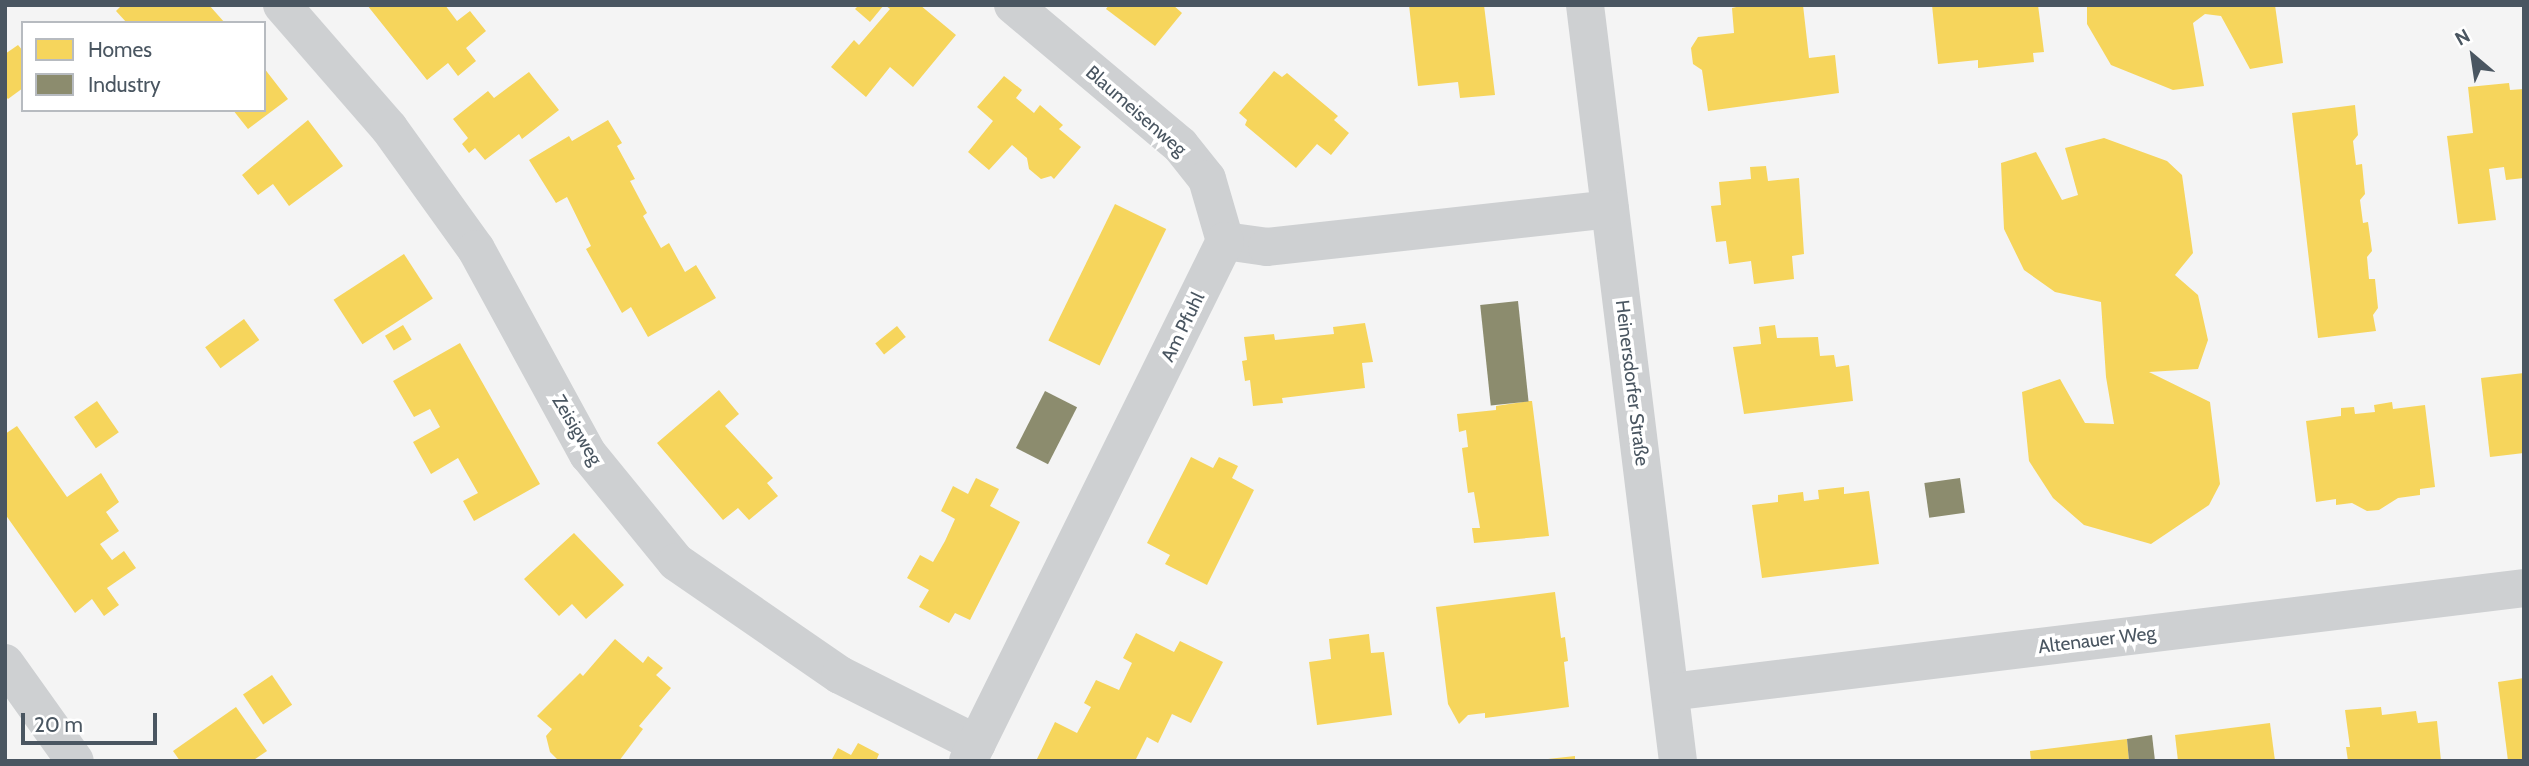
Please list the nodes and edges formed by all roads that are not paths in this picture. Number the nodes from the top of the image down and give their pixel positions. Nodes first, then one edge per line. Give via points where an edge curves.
1 (282, 5) edge
2 (1013, 5) edge
3 (1585, 5) edge
4 (1610, 209) junction
5 (1225, 241) junction
6 (2524, 588) edge
7 (5, 663) edge
8 (1670, 692) junction
9 (973, 752) edge
10 (75, 761) edge
11 (1678, 761) edge

1 - 9 street, Zeisigweg via 389,128 476,249 588,454 676,562 840,675
2 - 5 street, Blaumeisenweg via 1180,145 1207,178
3 - 4 street, Heinersdorfer Straße
4 - 5 street via 1267,247
4 - 8 street, Heinersdorfer Straße
5 - 9 street, Am Pfuhl
6 - 8 street, Altenauer Weg
7 - 10 street
8 - 11 street, Heinersdorfer Straße

